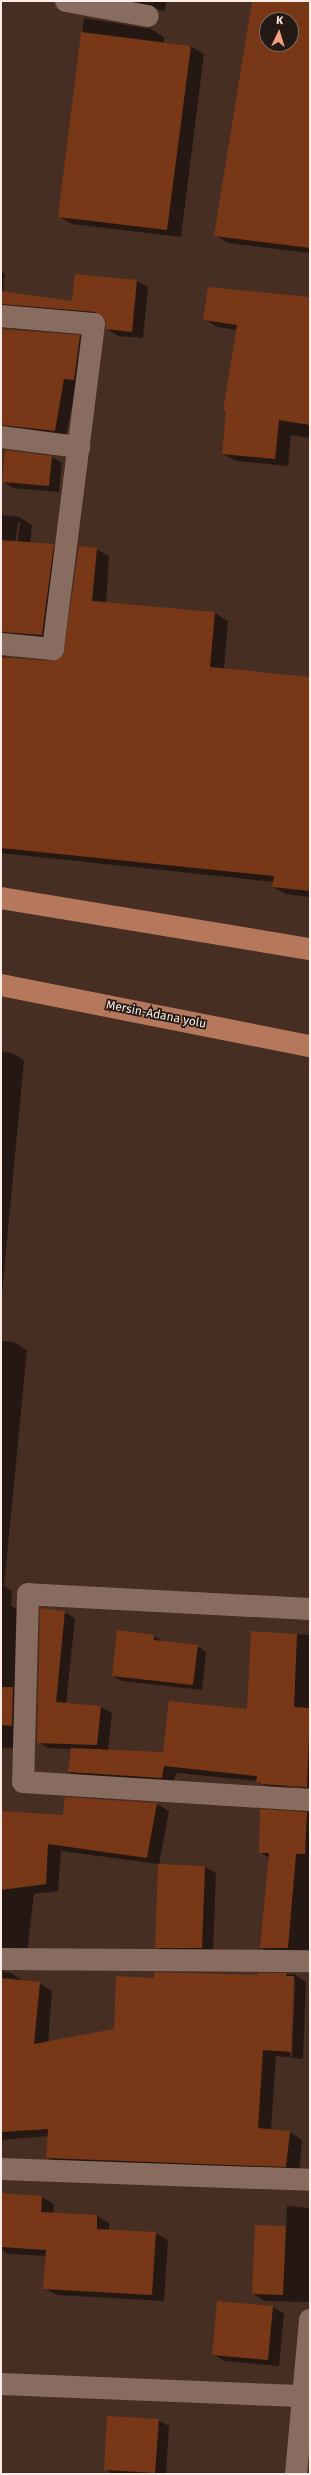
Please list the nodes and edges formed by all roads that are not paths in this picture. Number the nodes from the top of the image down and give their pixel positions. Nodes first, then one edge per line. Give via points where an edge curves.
1 (66, 1) edge
2 (148, 16) dead end
3 (1, 316) edge
4 (1, 437) edge
5 (79, 447) junction
6 (1, 644) edge
7 (1, 898) edge
8 (310, 949) edge
9 (1, 985) edge
10 (310, 1046) edge
11 (310, 1609) edge
12 (310, 1800) edge
13 (1, 1959) edge
14 (310, 1961) edge
15 (1, 2169) edge
16 (310, 2180) edge
17 (310, 2320) edge
18 (1, 2384) edge
19 (305, 2396) junction
20 (306, 2427) edge
21 (296, 2474) edge

1 - 2 street
3 - 5 street via 94,324
4 - 5 street
5 - 6 street via 53,649
7 - 8 highway
9 - 10 highway, Mersin-Adana yolu
11 - 12 street via 28,1594 23,1782
13 - 14 street
15 - 16 street
17 - 19 street
18 - 19 street
19 - 20 street
20 - 21 street

